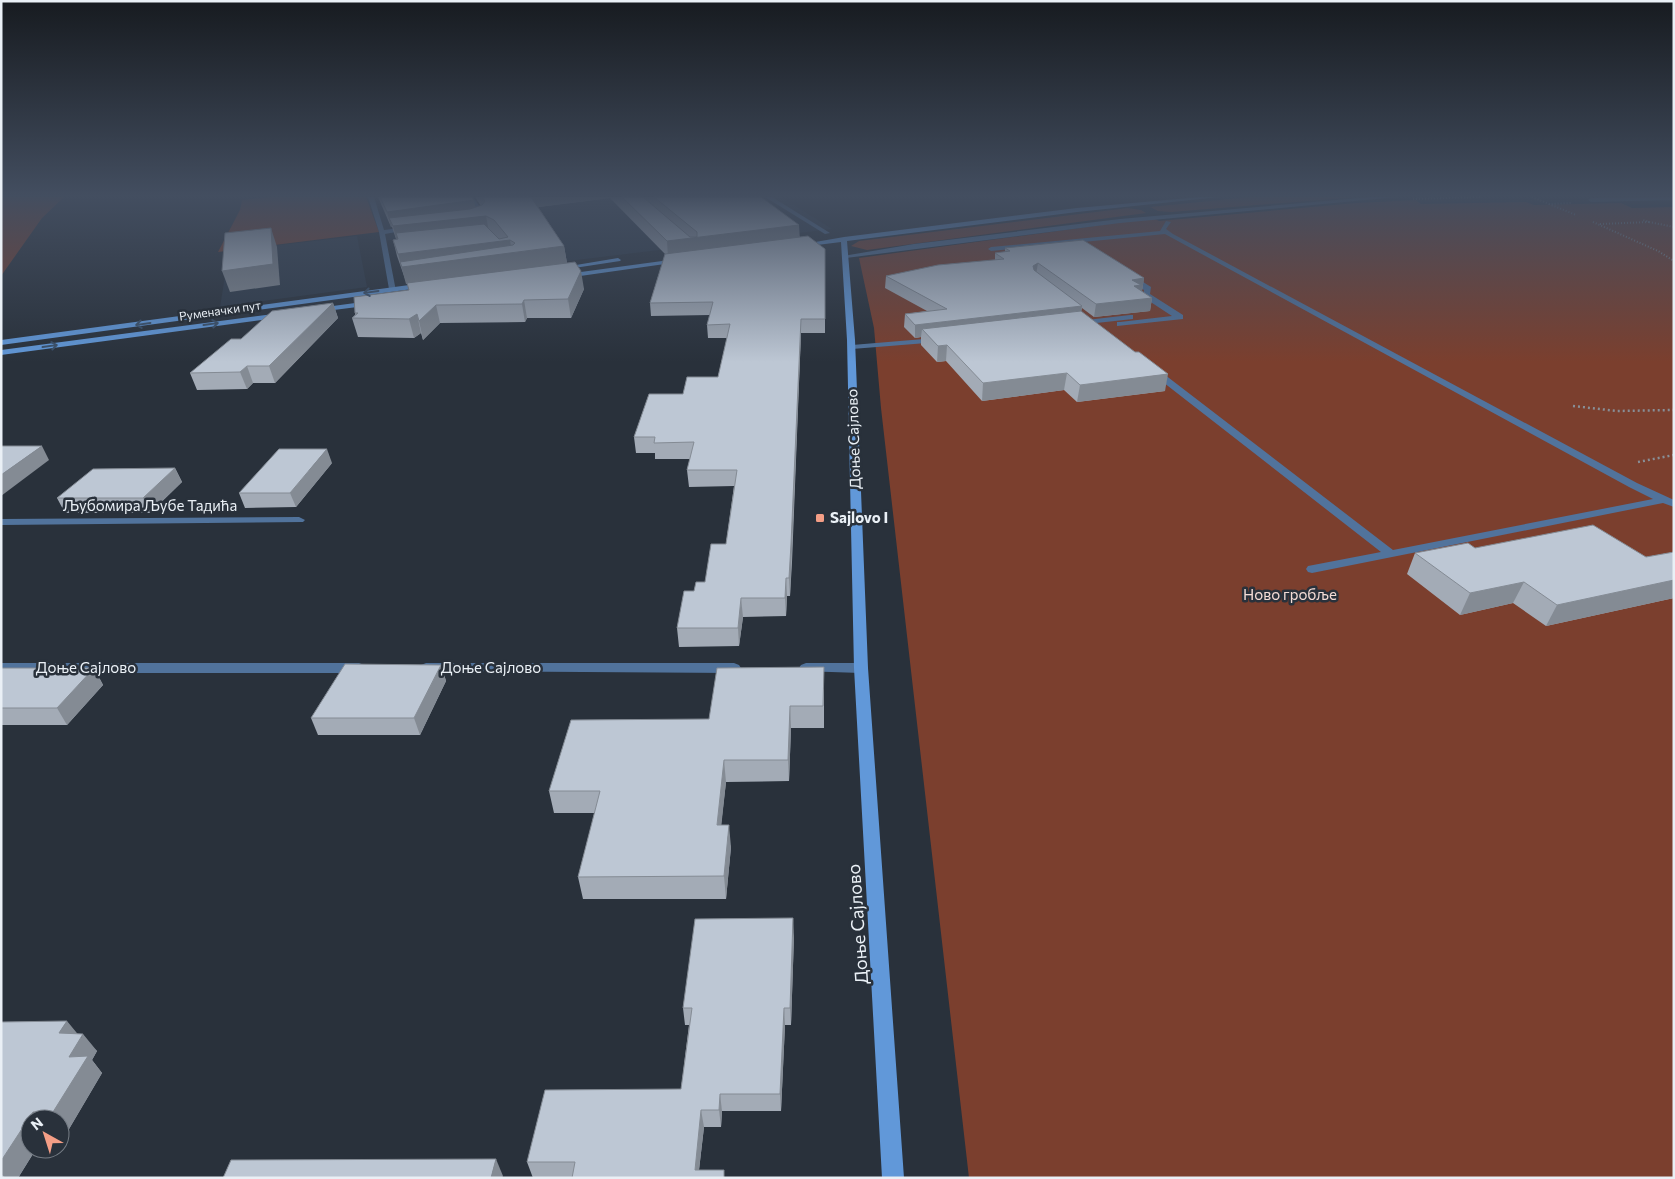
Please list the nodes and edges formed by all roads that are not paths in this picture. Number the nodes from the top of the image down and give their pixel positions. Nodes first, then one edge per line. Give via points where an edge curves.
1 (386, 252) edge
2 (846, 252) edge
3 (876, 252) edge
4 (1203, 252) edge
5 (677, 253) edge
6 (650, 256) dead end
7 (846, 256) junction
8 (623, 260) dead end
9 (685, 260) edge
10 (551, 269) edge
11 (1123, 273) edge
12 (400, 276) edge
13 (390, 277) junction
14 (560, 277) edge
15 (432, 284) edge
16 (393, 289) junction
17 (383, 301) edge
18 (1076, 309) edge
19 (305, 312) edge
20 (285, 314) edge
21 (1130, 317) edge
22 (1072, 324) edge
23 (1098, 327) junction
24 (945, 339) edge
25 (1, 343) edge
26 (852, 346) junction
27 (1, 353) edge
28 (1144, 362) edge
29 (1668, 502) edge
30 (299, 520) dead end
31 (1, 522) edge
32 (1390, 554) junction
33 (1312, 569) dead end
34 (1, 668) edge
35 (371, 668) edge
36 (411, 668) edge
37 (751, 668) edge
38 (791, 668) edge
39 (861, 668) junction
40 (893, 1178) edge

1 - 13 street via 392,268
2 - 7 main road, Доње Сајлово
3 - 7 street
4 - 29 street
5 - 6 main road
7 - 26 main road, Доње Сајлово
8 - 10 main road
9 - 14 main road
11 - 23 street via 1148,289 1146,295 1180,317
12 - 13 street
13 - 16 street
15 - 16 main road, Руменачки пут
16 -> 25 main road, Руменачки пут
17 - 19 main road
18 - 23 street
27 -> 20 main road, Руменачки пут
21 - 23 street
22 - 23 street
24 - 26 street
26 - 39 main road, Доње Сајлово
28 - 32 street
29 - 32 street
30 - 31 street, Љубомира Љубе Тадића
32 - 33 street
34 - 35 street, Доње Сајлово
36 - 37 street, Доње Сајлово
38 - 39 street
39 - 40 main road, Доње Сајлово

